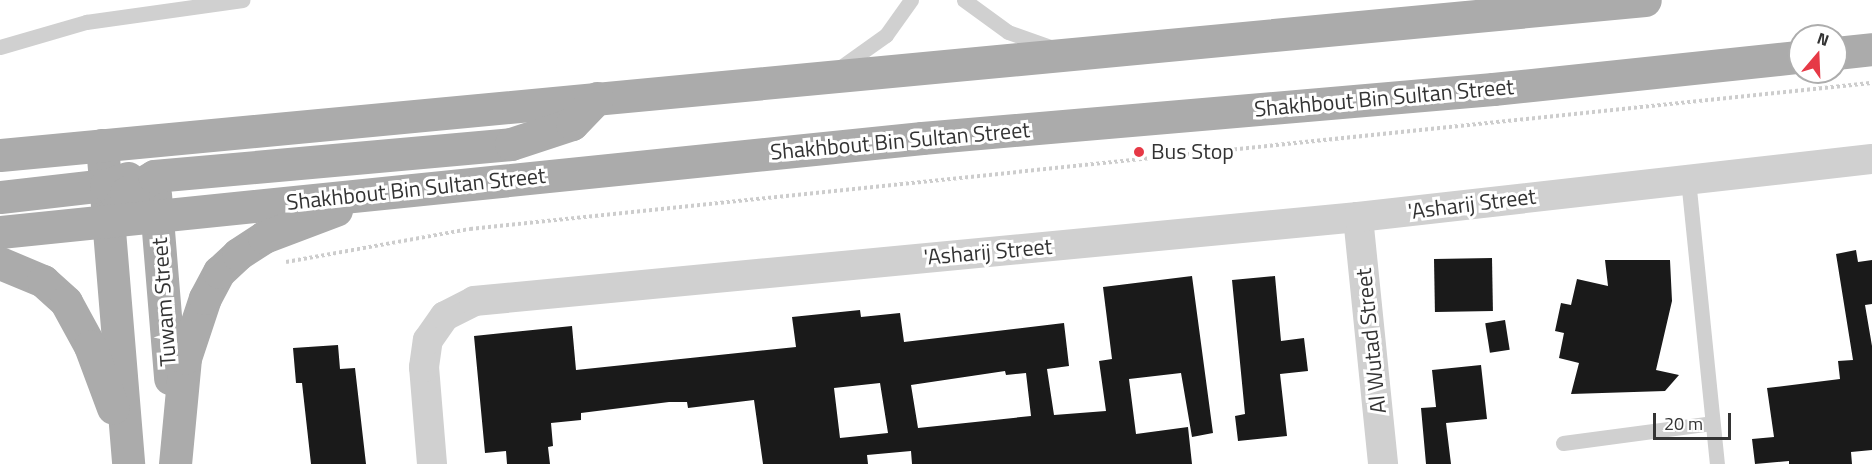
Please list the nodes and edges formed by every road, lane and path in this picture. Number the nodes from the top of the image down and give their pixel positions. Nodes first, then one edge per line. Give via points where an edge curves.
1 (242, 0) edge
2 (911, 0) edge
3 (964, 0) edge
4 (1645, 0) edge
5 (0, 47) edge
6 (1872, 49) edge
7 (1073, 51) junction
8 (1848, 52) edge
9 (1788, 58) edge
10 (826, 75) junction
11 (1872, 83) edge
12 (597, 98) junction
13 (152, 141) junction
14 (102, 145) junction
15 (0, 155) edge
16 (1872, 159) edge
17 (154, 176) junction
18 (1688, 179) junction
19 (106, 185) junction
20 (385, 192) junction
21 (0, 196) edge
22 (157, 215) junction
23 (1358, 217) junction
24 (111, 221) junction
25 (0, 232) edge
26 (0, 263) edge
27 (277, 264) dead end
28 (117, 321) junction
29 (1712, 423) junction
30 (1563, 443) dead end
31 (127, 454) edge
32 (174, 464) edge
33 (432, 464) edge
34 (1383, 464) edge
35 (1717, 464) edge

1 - 5 lane via 86,22
2 - 10 lane via 869,50
3 - 7 lane via 1008,32
4 - 7 main road via 1489,17
6 - 8 main road
7 - 10 main road
9 - 20 main road, Shakhbout Bin Sultan Street
10 - 12 main road
11 - 27 path via 470,229
12 - 13 main road
12 - 17 main road via 572,124 511,144
13 - 14 main road
13 - 17 main road, Tuwam Street
13 - 19 main road via 138,171 124,181
14 - 15 main road
14 - 19 main road
16 - 18 street, 'Asharij Street
17 - 22 main road, Tuwam Street
17 - 24 main road via 126,193
18 - 23 street, 'Asharij Street
18 - 29 lane
19 - 21 main road
19 - 24 main road
20 - 22 main road, Shakhbout Bin Sultan Street
20 - 32 main road via 264,237 219,272 205,298 185,358
22 - 24 main road, Shakhbout Bin Sultan Street
22 - 32 main road, Tuwam Street
23 - 33 street, 'Asharij Street via 474,301 445,316 428,340 424,367
23 - 34 street, Al Wutad Street
24 - 25 main road, Shakhbout Bin Sultan Street
24 - 28 main road
26 - 31 main road via 43,281 72,311
28 - 31 main road
28 - 32 main road via 124,309 137,304 152,317 161,416
29 - 30 lane
29 - 35 lane

